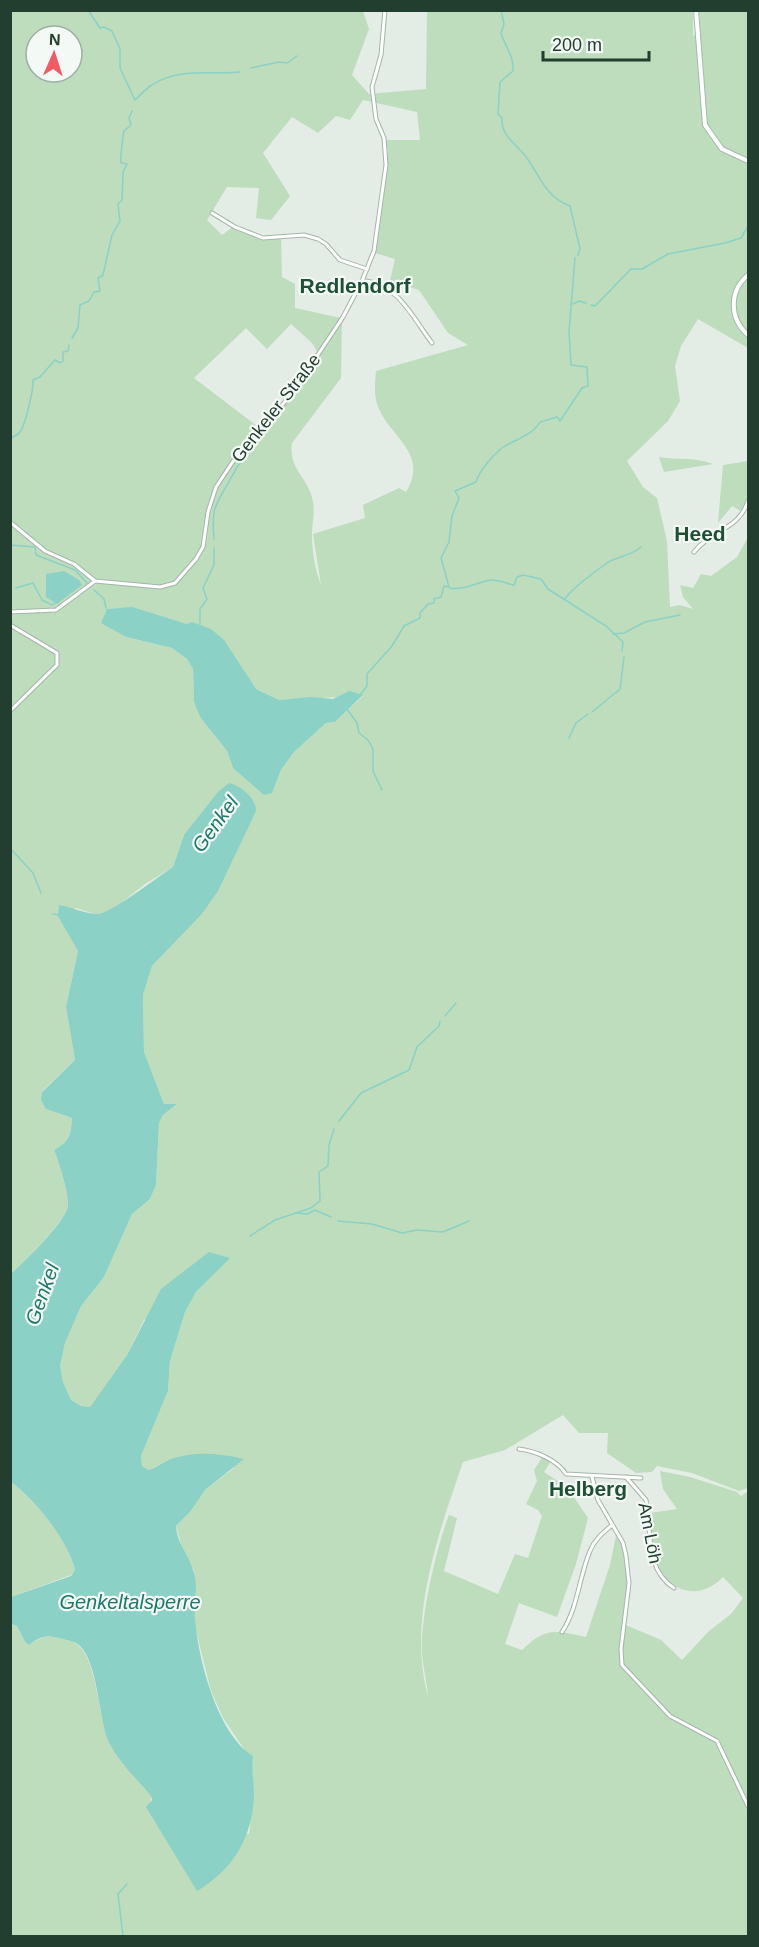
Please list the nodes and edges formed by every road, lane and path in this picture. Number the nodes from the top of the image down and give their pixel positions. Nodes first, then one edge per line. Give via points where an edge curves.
1 (385, 10) edge
2 (696, 10) edge
3 (748, 161) edge
4 (212, 213) dead end
5 (367, 269) junction
6 (748, 274) edge
7 (362, 281) junction
8 (748, 335) edge
9 (432, 343) dead end
10 (748, 501) edge
11 (10, 522) edge
12 (694, 552) dead end
13 (95, 581) junction
14 (10, 612) edge
15 (10, 625) edge
16 (10, 711) edge
17 (519, 1449) dead end
18 (592, 1477) junction
19 (626, 1477) junction
20 (641, 1478) dead end
21 (611, 1526) junction
22 (674, 1588) dead end
23 (562, 1632) dead end
24 (748, 1806) edge

1 - 5 street, Genkeler Straße via 381,55 372,87 376,119 387,151 374,251
2 - 3 main road via 704,119 710,136 726,153
4 - 5 street via 263,238 304,235 318,239 340,260
5 - 7 street, Genkeler Straße
6 - 8 main road via 738,286 733,303 737,320
7 - 9 street via 392,289
7 - 13 street, Genkeler Straße via 291,395 238,454 216,487 203,547 196,560 175,583 160,587
10 - 12 street via 736,522 713,534
11 - 13 street via 45,551 74,564
13 - 14 street via 56,610
15 - 16 street via 57,653 57,665
17 - 18 street via 537,1453 561,1466 566,1474
18 - 19 street
18 - 21 street
19 - 20 street
19 - 22 street, Am Löh via 646,1500 657,1572
21 - 23 street via 589,1551 581,1585
21 - 24 street via 623,1543 629,1583 622,1665 670,1716 717,1741

